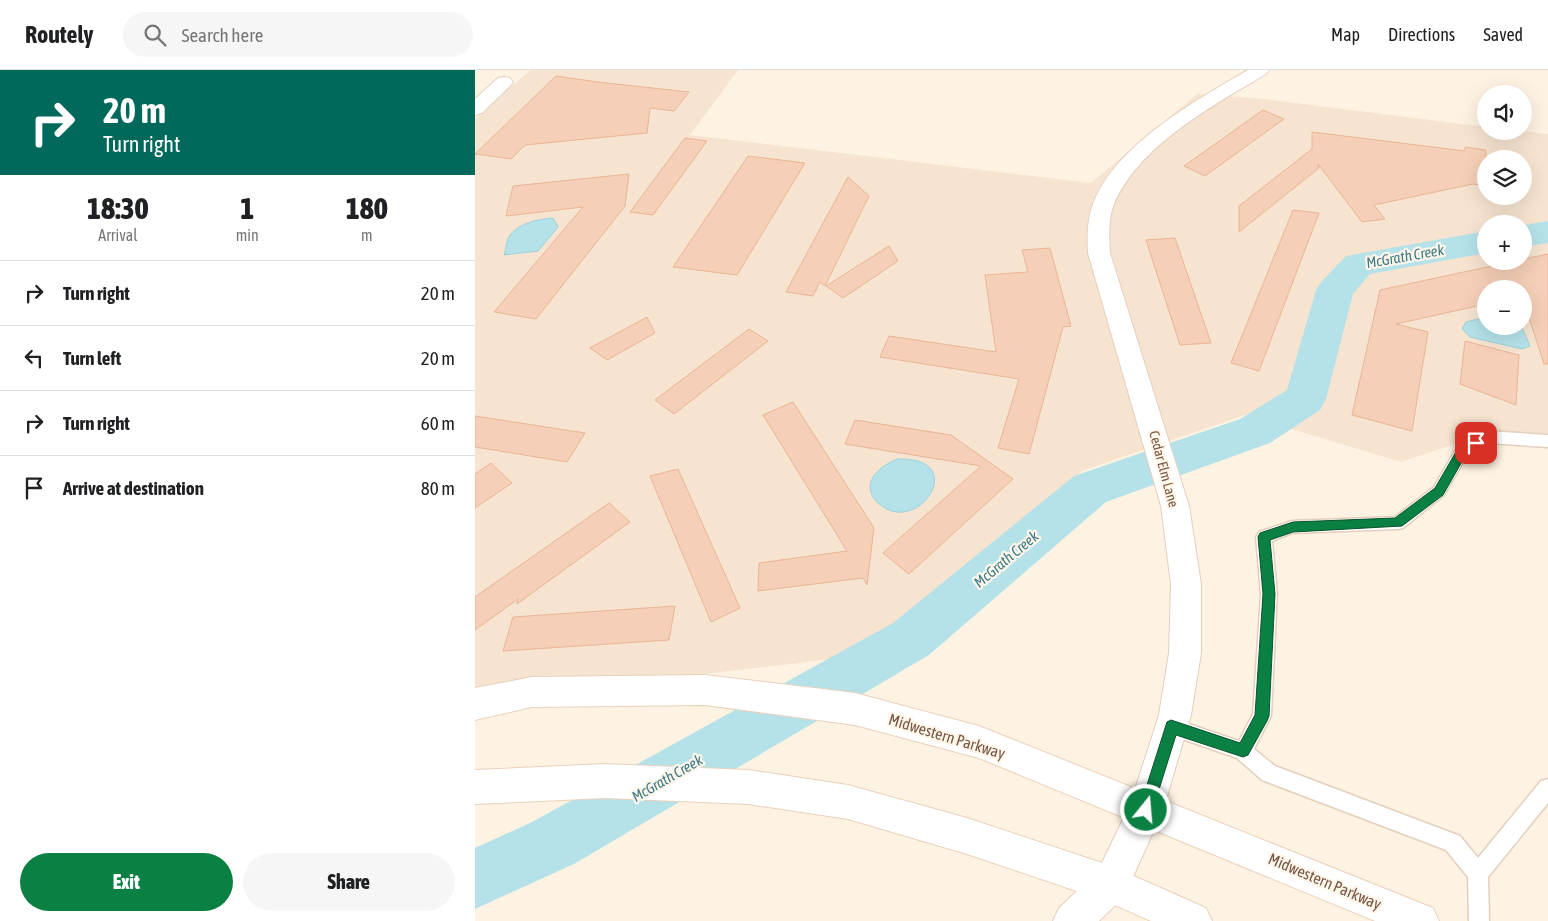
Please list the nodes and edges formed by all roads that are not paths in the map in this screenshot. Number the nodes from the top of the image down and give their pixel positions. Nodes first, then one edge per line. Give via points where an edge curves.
1 (1261, 70) edge
2 (485, 80) dead end
3 (475, 109) edge
4 (1548, 441) edge
5 (475, 704) edge
6 (1171, 726) junction
7 (1243, 750) junction
8 (475, 788) edge
9 (1548, 788) edge
10 (1146, 810) junction
11 (1478, 874) junction
12 (1111, 884) junction
13 (1071, 921) edge
14 (1193, 921) edge
15 (1421, 921) edge
16 (1479, 921) edge

1 - 6 street, Cedar Elm Lane via 1174,125 1132,162 1115,182 1103,205 1098,238 1099,253 1175,506 1186,584 1185,653
2 - 3 street via 504,82
4 - 7 lane via 1487,437 1464,448 1439,491 1398,523 1293,527 1264,537 1269,594 1262,716
5 - 10 street, Midwestern Parkway via 532,692 705,690 855,709 979,742
6 - 7 lane
6 - 10 street, Cedar Elm Lane
7 - 11 lane via 1269,773 1453,843
8 - 12 street via 605,781 748,787 848,802 967,836
9 - 11 lane
10 - 12 street, Cedar Elm Lane
10 - 15 street, Midwestern Parkway
11 - 16 lane
12 - 13 street, Cedar Elm Lane
12 - 14 street

